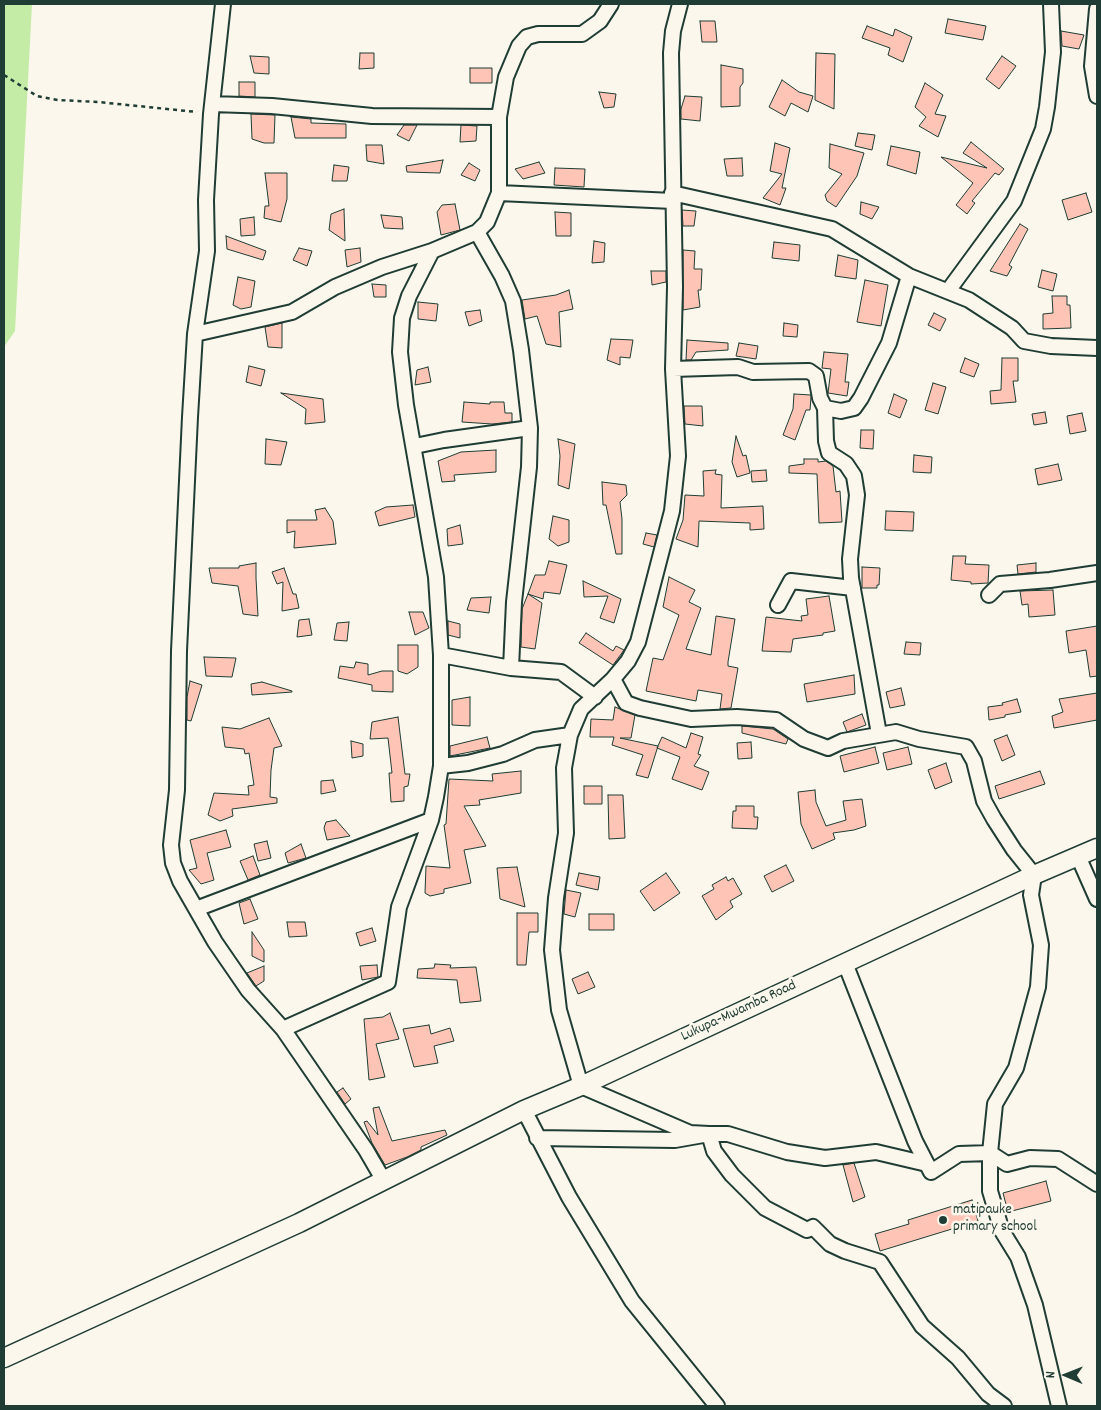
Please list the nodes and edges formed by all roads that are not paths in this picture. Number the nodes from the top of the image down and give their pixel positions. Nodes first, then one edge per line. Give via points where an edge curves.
1 (223, 4) edge
2 (611, 4) edge
3 (680, 4) edge
4 (1051, 4) edge
5 (1097, 9) edge
6 (1097, 96) edge
7 (212, 109) junction
8 (499, 117) junction
9 (499, 193) junction
10 (672, 197) junction
11 (477, 232) junction
12 (432, 251) junction
13 (909, 276) junction
14 (948, 291) junction
15 (195, 334) junction
16 (1097, 348) edge
17 (673, 369) junction
18 (825, 408) junction
19 (530, 428) junction
20 (415, 446) junction
21 (1097, 573) edge
22 (853, 588) junction
23 (989, 596) dead end
24 (778, 605) dead end
25 (441, 655) junction
26 (511, 668) junction
27 (613, 679) junction
28 (596, 698) junction
29 (570, 734) junction
30 (879, 734) junction
31 (441, 766) junction
32 (431, 820) junction
33 (1097, 848) edge
34 (1078, 856) junction
35 (1034, 875) junction
36 (1097, 899) edge
37 (196, 909) junction
38 (844, 962) junction
39 (284, 1029) junction
40 (581, 1086) junction
41 (524, 1110) junction
42 (709, 1134) junction
43 (538, 1138) junction
44 (990, 1153) junction
45 (927, 1164) junction
46 (384, 1181) junction
47 (1097, 1184) edge
48 (4, 1358) edge
49 (717, 1406) edge
50 (1004, 1406) edge
51 (1059, 1406) edge

1 - 7 street
2 - 8 street via 600,21 582,34 527,37 519,46 506,77
3 - 10 street via 671,53
4 - 14 street via 1053,52 1043,129 1014,202
5 - 6 street via 1092,66
7 - 8 street via 272,106 372,116
7 - 15 street via 206,200 207,251
8 - 9 street
9 - 10 street
9 - 11 street via 487,222
10 - 13 street via 832,229
10 - 17 street
11 - 12 street
11 - 19 street via 513,301
12 - 15 street via 351,280 292,312
12 - 20 street via 402,318 400,352
13 - 14 street
13 - 18 street via 889,343 861,398 854,408 841,411
14 - 16 street via 969,300 1012,328 1024,341
15 - 37 street via 179,650 178,790 171,845 180,881
17 - 18 street via 738,367 753,372 809,371 816,376
17 - 27 street via 678,456 672,511 638,642
18 - 22 street via 829,452 846,464 854,476 857,495 850,559
19 - 20 street
19 - 26 street
20 - 25 street via 436,577
21 - 23 street via 1000,584
22 - 24 street via 791,581
22 - 30 street
25 - 26 street
25 - 31 street
26 - 28 street via 561,672
27 - 28 street
27 - 30 street via 626,703 640,708 691,719 737,717 776,720 804,739 828,748 843,741
28 - 29 street via 581,709
29 - 31 street via 535,740 503,754 468,763
29 - 40 street via 564,768 566,833 552,950 559,1010
30 - 35 street via 896,732 966,747 974,761 984,800 1014,850
31 - 32 street
32 - 37 street
32 - 39 street via 399,907 388,982
33 - 34 street, Lukupa-Mwamba Road
34 - 35 street, Lukupa-Mwamba Road
34 - 36 street
35 - 38 street, Lukupa-Mwamba Road
35 - 44 street via 1031,895 1041,945 1038,987 1016,1068 994,1104
37 - 39 street via 248,990
38 - 40 street, Lukupa-Mwamba Road
38 - 45 street
39 - 46 street
40 - 41 street, Lukupa-Mwamba Road
40 - 42 street via 690,1133
41 - 43 street
41 - 46 street, Lukupa-Mwamba Road
42 - 43 street via 675,1140
42 - 45 street via 728,1134 787,1152 825,1158 876,1152
42 - 50 street via 714,1151 732,1175 765,1208 807,1230 813,1227 830,1244 880,1262 922,1326 958,1358 988,1394
43 - 49 street via 569,1197 632,1301
44 - 45 street via 959,1154 931,1172
44 - 47 street via 1007,1164 1030,1158 1058,1159
44 - 51 street via 990,1191 1002,1232 1018,1256 1035,1305
46 - 48 street, Lukupa-Mwamba Road via 167,1285

